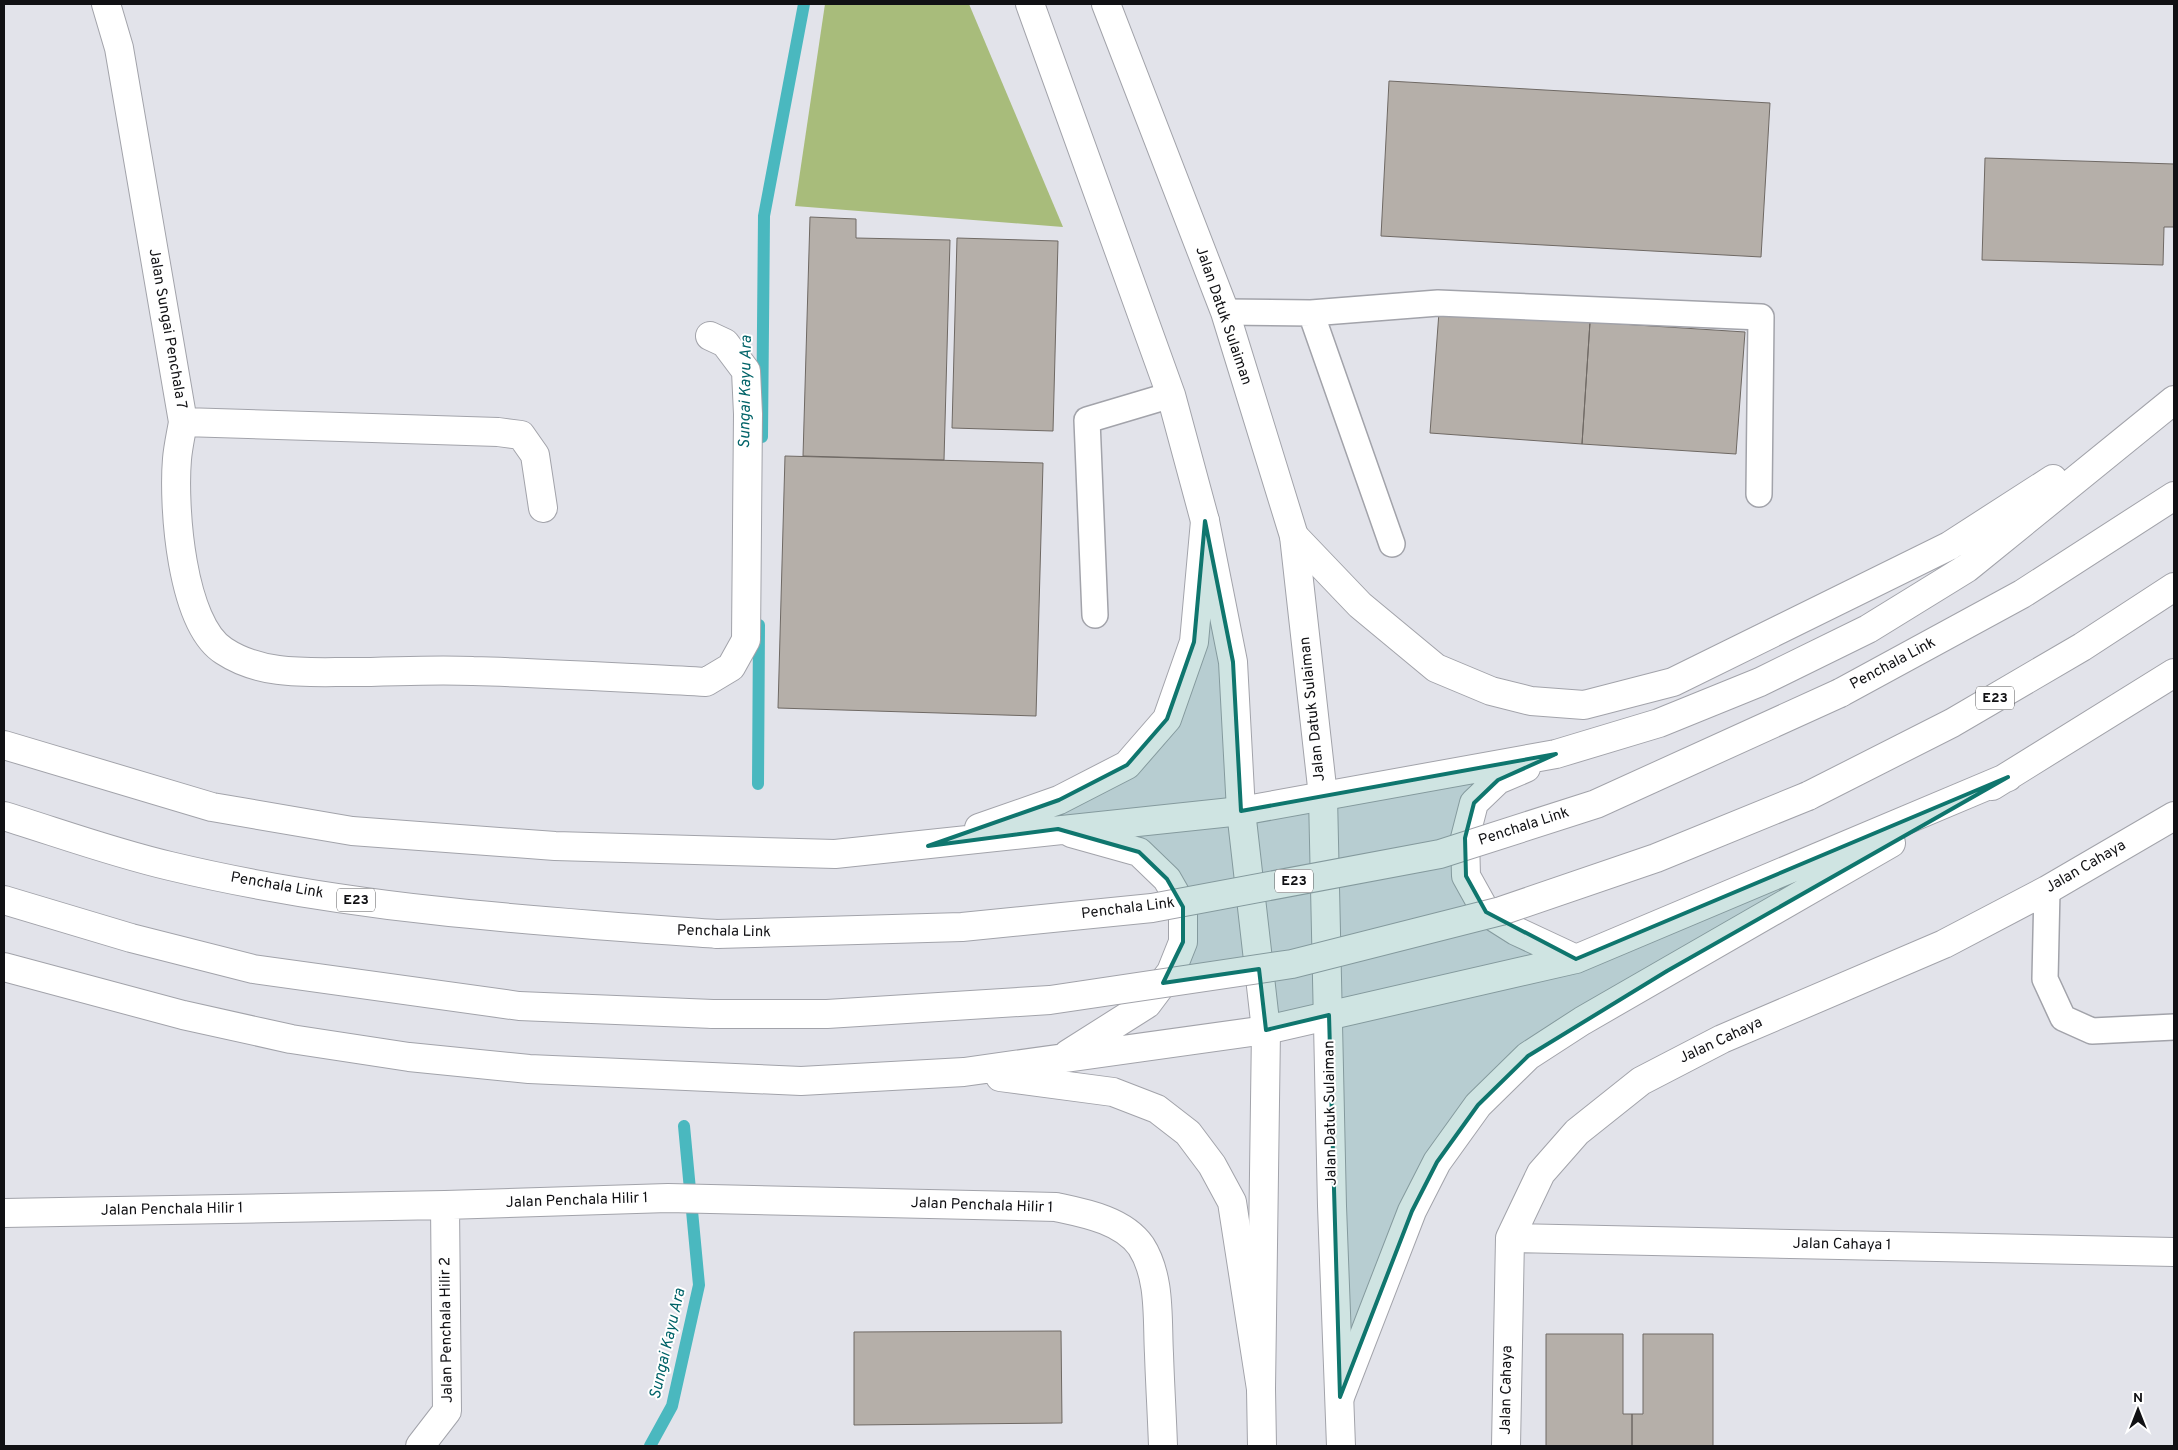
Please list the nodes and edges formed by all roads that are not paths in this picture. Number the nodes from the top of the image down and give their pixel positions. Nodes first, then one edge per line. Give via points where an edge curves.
1 (106, 4) edge
2 (1030, 4) edge
3 (1106, 4) edge
4 (1225, 312) junction
5 (1311, 312) junction
6 (710, 336) dead end
7 (1171, 395) junction
8 (2173, 401) edge
9 (183, 422) junction
10 (1759, 494) dead end
11 (2174, 496) edge
12 (542, 508) dead end
13 (1205, 521) junction
14 (1294, 536) junction
15 (1392, 544) dead end
16 (2174, 587) edge
17 (1095, 614) dead end
18 (2174, 673) edge
19 (4, 745) edge
20 (1556, 754) junction
21 (2008, 777) junction
22 (1323, 796) junction
23 (1241, 811) junction
24 (4, 816) edge
25 (2174, 816) edge
26 (1058, 829) junction
27 (928, 846) junction
28 (2047, 890) junction
29 (4, 900) edge
30 (1576, 959) junction
31 (4, 967) edge
32 (1329, 1015) junction
33 (2174, 1027) edge
34 (1266, 1030) junction
35 (1059, 1059) junction
36 (964, 1072) junction
37 (445, 1205) junction
38 (4, 1213) edge
39 (1510, 1238) junction
40 (2174, 1252) edge
41 (1261, 1389) junction
42 (1340, 1397) junction
43 (420, 1446) edge
44 (1163, 1446) edge
45 (1262, 1446) edge
46 (1341, 1446) edge
47 (1506, 1446) edge

1 - 9 main road, Jalan Sungai Penchala 7 via 119,48
2 - 7 main road
3 - 4 main road, Jalan Datuk Sulaiman
4 - 5 lane
4 - 14 main road, Jalan Datuk Sulaiman
5 - 10 lane via 1438,303 1761,317
5 - 15 lane
6 - 9 main road via 725,343 746,371 746,640 731,667 706,682 470,671 295,673 266,669 223,651 206,633 191,602 177,507 177,460
7 - 13 main road
7 - 17 lane via 1087,420
8 - 14 main road via 1949,546 1673,682 1584,705 1531,701 1491,691 1436,668 1360,605
8 - 20 main road via 1967,568 1868,629 1760,682 1687,712
9 - 12 main road, Jalan Sungai Penchala 7 via 498,432 522,436 535,455
11 - 24 main road, Penchala Link / E23, bridge via 2022,594 1840,693 1596,804 1440,854 1152,908 962,927 717,934 522,921 270,887 169,866
13 - 23 main road via 1233,662
13 - 27 main road via 1194,642 1167,719 1126,764 1059,800
14 - 22 main road, Jalan Datuk Sulaiman
16 - 29 main road, E23, bridge via 2082,647 1952,723 1808,796 1656,858 1501,911 1292,964 1060,999 827,1014 713,1014 519,1006 252,968 131,938
18 - 21 main road
19 - 27 main road via 212,807 352,831 555,846 824,854
20 - 22 main road
20 - 30 main road via 1498,780 1474,803 1465,838 1466,876 1486,912 1516,931
21 - 30 main road
21 - 42 main road via 1667,971 1528,1056 1478,1105 1437,1162 1412,1211
22 - 23 main road
22 - 32 main road, Jalan Datuk Sulaiman
23 - 26 main road
23 - 34 main road
25 - 28 main road, Jalan Cahaya
26 - 27 main road
26 - 35 main road via 1139,852 1167,879 1183,907 1183,942 1171,972 1147,1004
28 - 33 lane via 2045,979 2063,1018 2092,1031
28 - 39 main road, Jalan Cahaya via 1944,944 1722,1039 1641,1081 1577,1132 1542,1173
30 - 32 main road
31 - 36 main road via 290,1039 409,1057 529,1069 801,1081
32 - 34 main road
32 - 42 main road, Jalan Datuk Sulaiman
34 - 35 main road
34 - 41 main road
35 - 36 main road
36 - 41 main road via 1113,1092 1157,1109 1188,1133 1212,1165 1232,1202
37 - 38 main road, Jalan Penchala Hilir 1
37 - 43 main road, Jalan Penchala Hilir 2 via 447,1411
37 - 44 main road, Jalan Penchala Hilir 1 via 668,1198 1056,1207 1097,1216 1118,1227 1140,1246 1153,1274
39 - 40 main road, Jalan Cahaya 1
39 - 47 main road, Jalan Cahaya
41 - 45 main road
42 - 46 main road, Jalan Datuk Sulaiman

